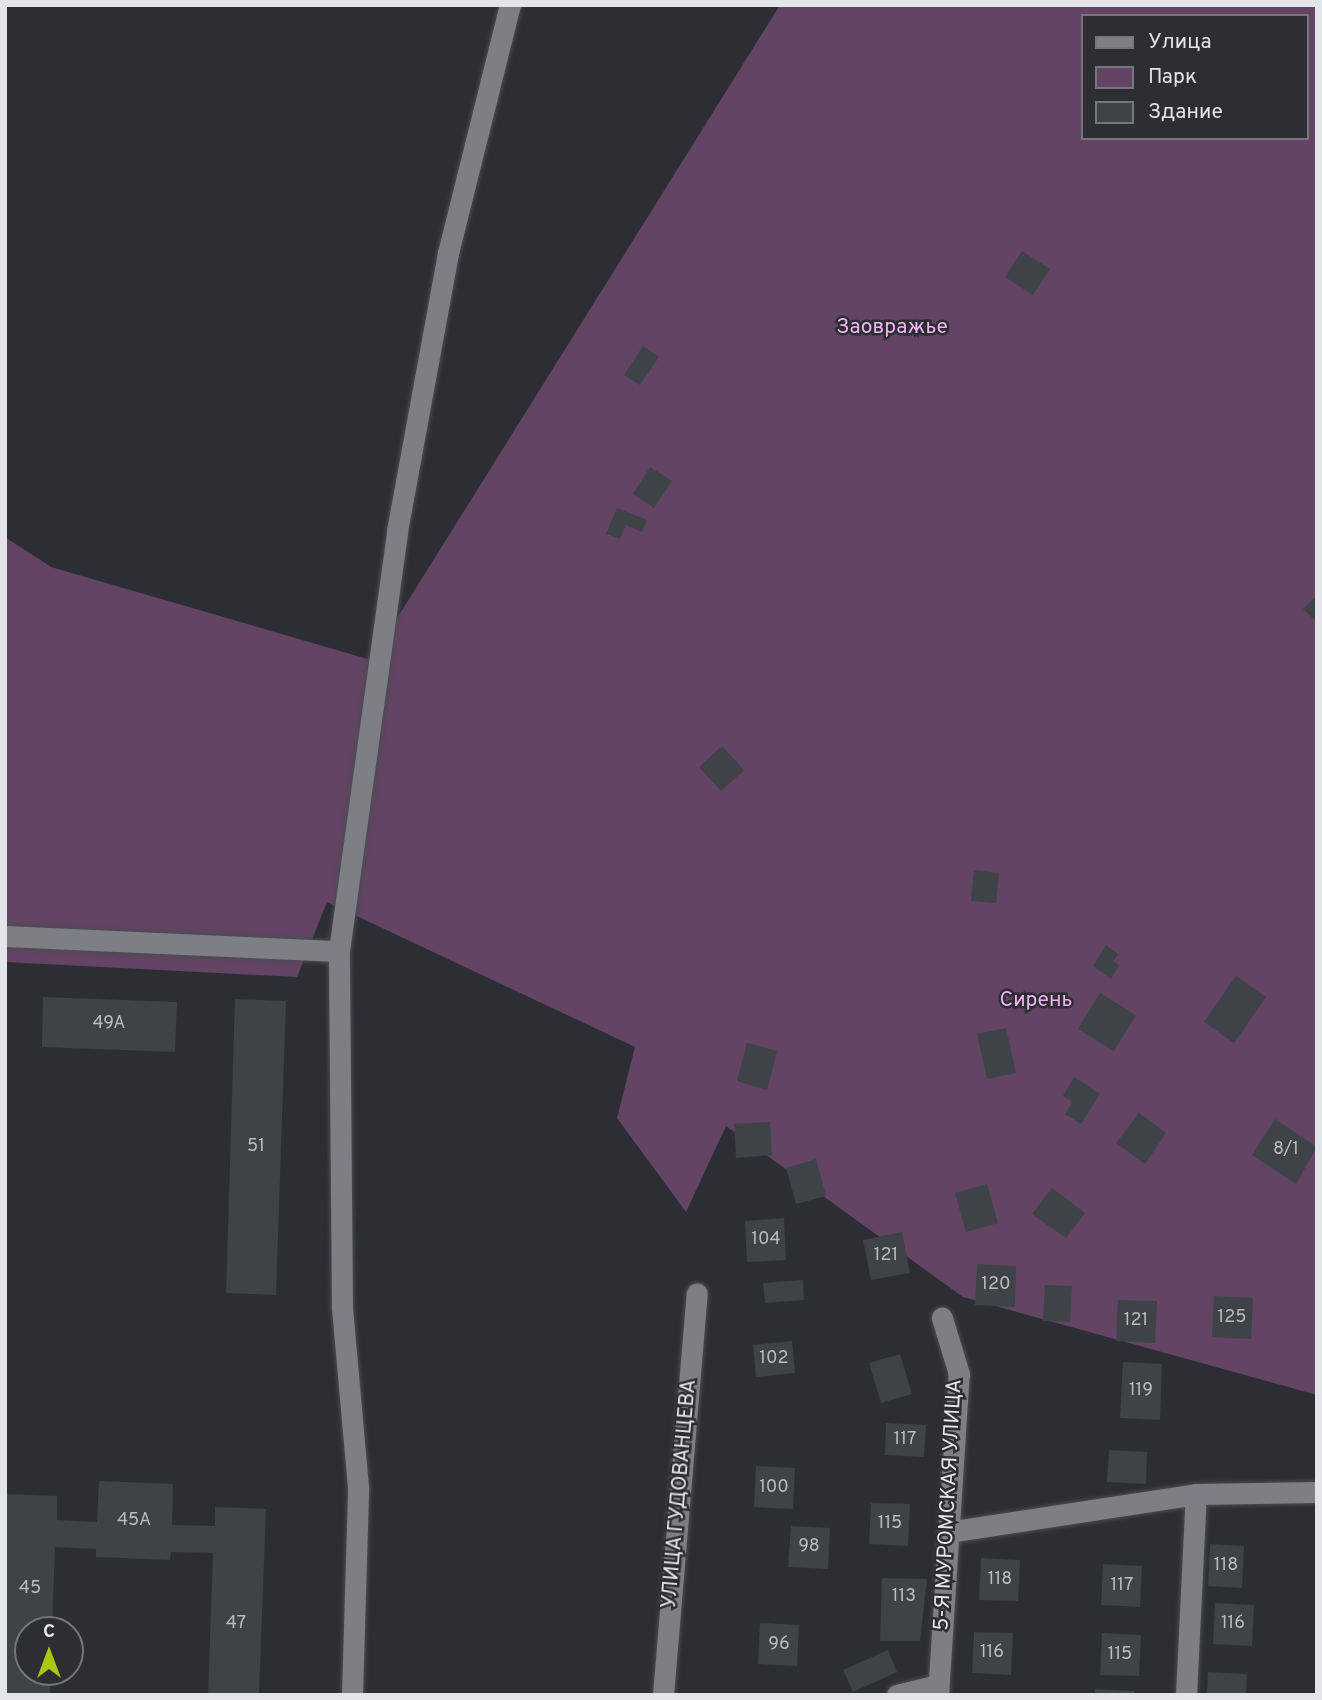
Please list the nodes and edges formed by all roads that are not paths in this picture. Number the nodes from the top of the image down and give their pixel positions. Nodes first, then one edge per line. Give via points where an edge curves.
1 (510, 5) edge
2 (5, 936) edge
3 (338, 951) junction
4 (698, 1293) dead end
5 (942, 1318) dead end
6 (1317, 1492) edge
7 (1196, 1494) junction
8 (948, 1532) junction
9 (938, 1690) edge
10 (352, 1695) edge
11 (663, 1695) edge
12 (897, 1695) edge
13 (1186, 1695) edge

1 - 3 street via 448,253 397,531
2 - 3 street
3 - 10 street via 342,1307 358,1487
4 - 11 street, УЛИЦА ГУДОВАНЦЕВА
5 - 8 street, 5-Я МУРОМСКАЯ УЛИЦА via 959,1374
6 - 7 street
7 - 8 street
7 - 13 street
8 - 9 street, 5-Я МУРОМСКАЯ УЛИЦА
9 - 12 street

